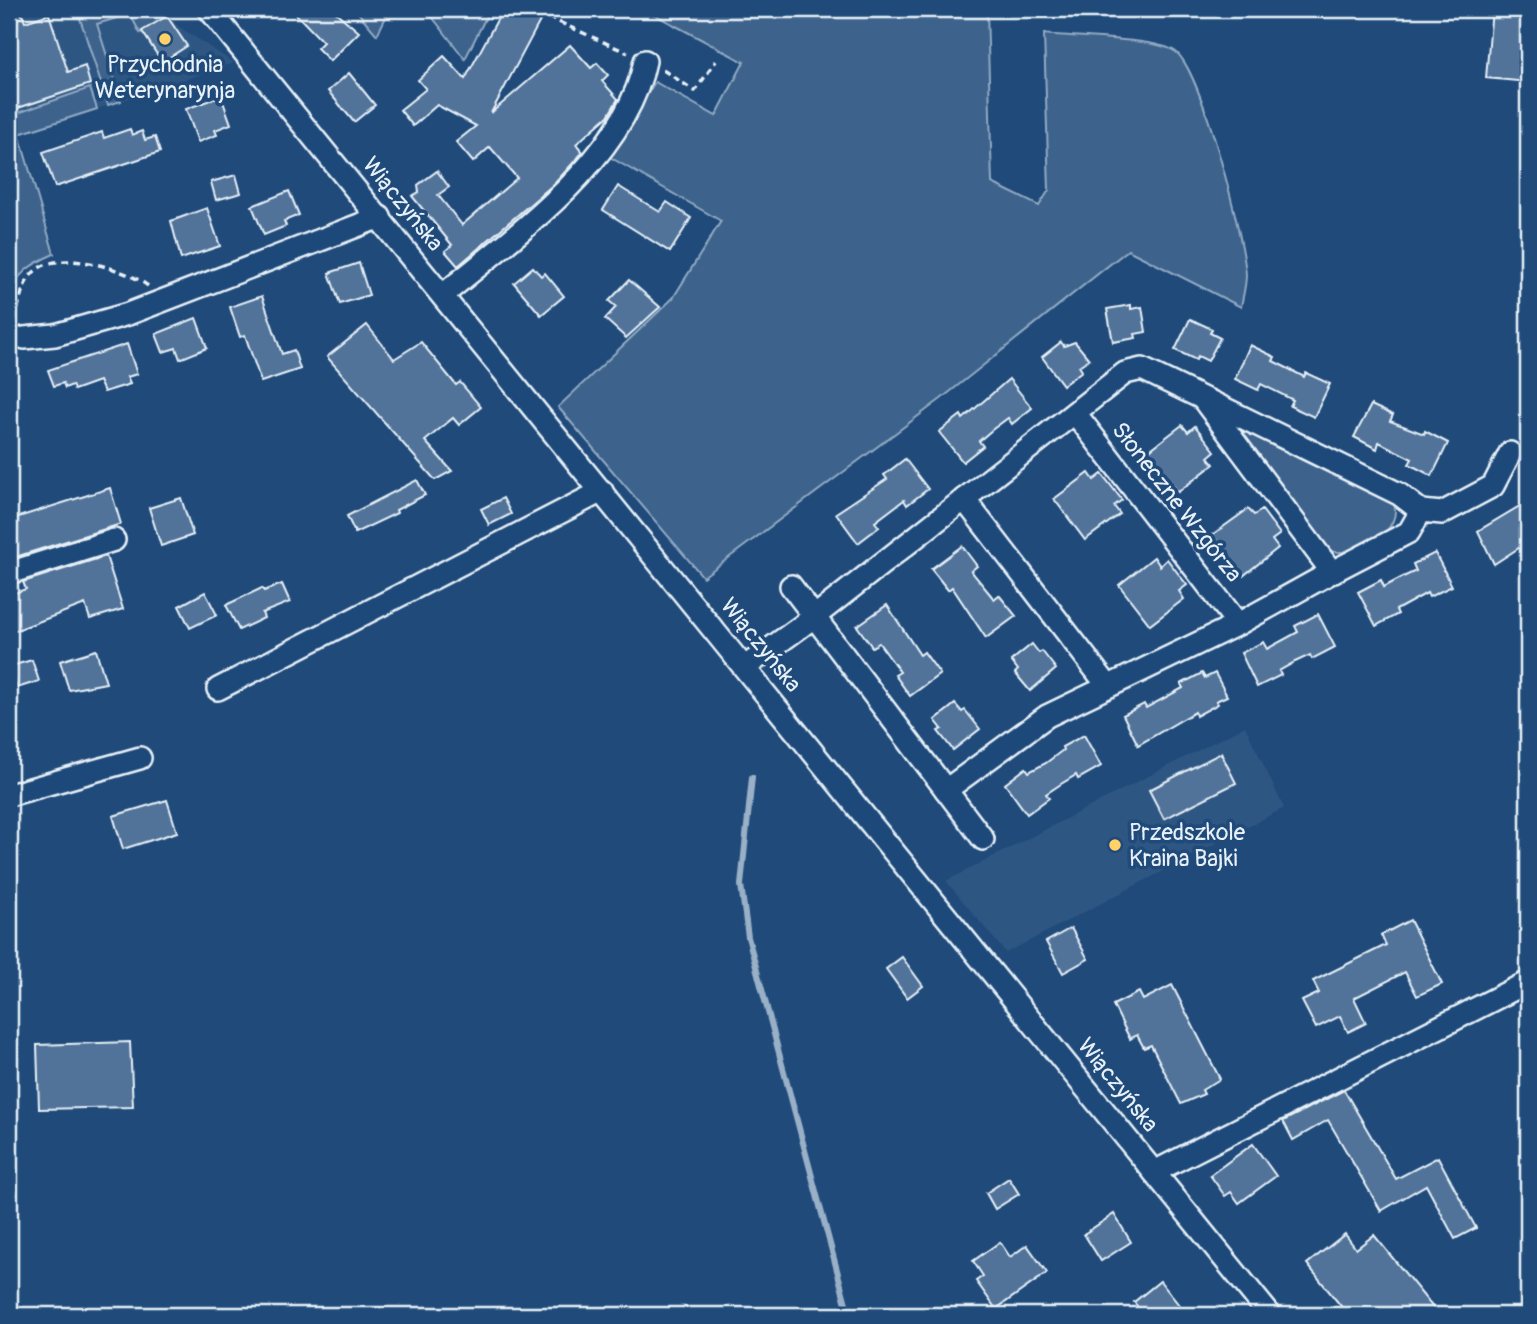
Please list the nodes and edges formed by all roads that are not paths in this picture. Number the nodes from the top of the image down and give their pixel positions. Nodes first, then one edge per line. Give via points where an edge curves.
1 (209, 9) edge
2 (645, 61) dead end
3 (380, 217) junction
4 (443, 295) junction
5 (24, 338) road end
6 (1202, 398) junction
7 (1075, 413) junction
8 (1510, 453) dead end
9 (602, 491) junction
10 (964, 499) junction
11 (1421, 511) junction
12 (114, 540) dead end
13 (1332, 572) junction
14 (9, 573) edge
15 (791, 586) dead end
16 (814, 617) junction
17 (1238, 624) junction
18 (745, 667) junction
19 (1108, 686) junction
20 (218, 689) dead end
21 (140, 758) dead end
22 (946, 790) junction
23 (9, 795) edge
24 (983, 839) dead end
25 (1528, 982) edge
26 (1154, 1172) junction
27 (1270, 1315) edge

1 - 3 street, Wiączyńska
2 - 4 street via 634,99 570,188
3 - 4 street, Wiączyńska
3 - 5 street via 164,300 55,335
4 - 9 street, Wiączyńska
6 - 7 street via 1142,369 1125,373
6 - 11 street via 1399,494
6 - 13 street
7 - 10 street
7 - 17 street, Słoneczne Wzgórza
8 - 11 street via 1493,486 1442,513
9 - 18 street, Wiączyńska
9 - 20 street
10 - 16 street
10 - 19 street
11 - 13 street via 1409,532
12 - 14 street
13 - 17 street
15 - 16 street
16 - 18 street
16 - 22 street
17 - 19 street
18 - 26 street, Wiączyńska
19 - 22 street via 1030,726
21 - 23 street
22 - 24 street
25 - 26 street
26 - 27 street, Wiączyńska

